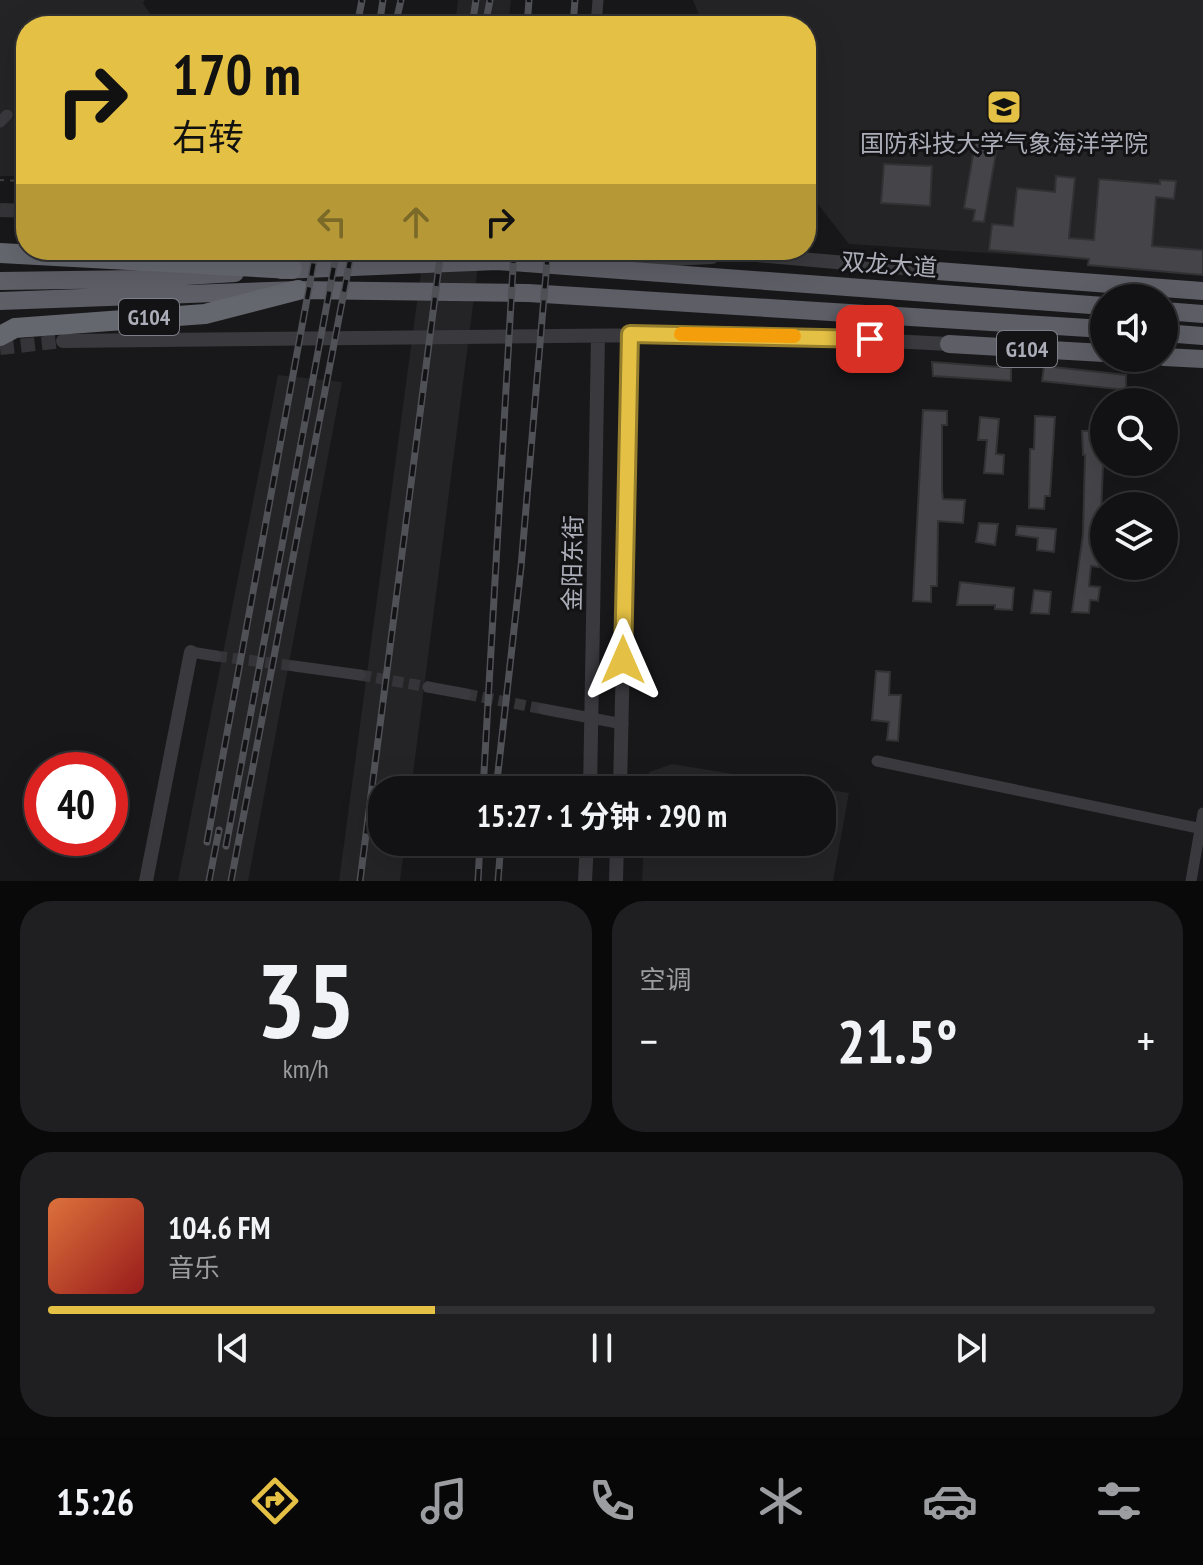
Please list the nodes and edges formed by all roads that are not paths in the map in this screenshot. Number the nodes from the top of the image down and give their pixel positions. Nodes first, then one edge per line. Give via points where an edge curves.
1 (128, 260) edge
2 (646, 260) edge
3 (800, 260) edge
4 (556, 265) junction
5 (292, 269) junction
6 (937, 271) joint
7 (0, 281) edge
8 (298, 290) junction
9 (1203, 291) edge
10 (0, 301) edge
11 (1090, 305) edge
12 (1090, 328) edge
13 (630, 334) junction
14 (0, 336) edge
15 (598, 336) junction
16 (63, 341) tunnel mouth
17 (949, 344) joint
18 (1090, 352) edge
19 (1178, 358) edge
20 (1203, 359) edge
21 (191, 652) joint
22 (216, 656) tunnel mouth
23 (294, 666) tunnel mouth
24 (360, 675) tunnel mouth
25 (428, 687) tunnel mouth
26 (466, 694) tunnel mouth
27 (543, 709) tunnel mouth
28 (593, 718) junction
29 (623, 724) junction
30 (877, 761) dead end
31 (591, 776) edge
32 (621, 776) edge
33 (1203, 813) edge
34 (1202, 829) edge
35 (586, 856) edge
36 (617, 856) edge
37 (146, 881) edge
38 (585, 881) edge
39 (616, 881) edge
40 (1191, 881) edge

1 - 5 highway, G104
2 - 4 street
3 - 6 street
4 - 5 highway, 双龙大道 / G104 via 497,261
4 - 11 highway, 双龙大道 / G104
5 - 7 highway, 双龙大道
6 - 9 highway, 双龙大道
8 - 10 highway, 双龙大道
8 - 12 highway, 双龙大道 / G104 via 528,293
8 - 14 highway, G104 via 205,314 15,328
13 - 15 street
13 - 17 street
13 - 29 street, 金阳东街
15 - 16 street
15 - 28 street, 金阳东街
17 - 18 highway, G104
19 - 20 highway
21 - 22 street
21 - 37 street
23 - 24 street
25 - 26 street
27 - 28 street
28 - 29 street
28 - 31 street, 金阳东街
29 - 32 street, 金阳东街
30 - 34 street
33 - 34 street
34 - 40 street
35 - 38 street
36 - 39 street

